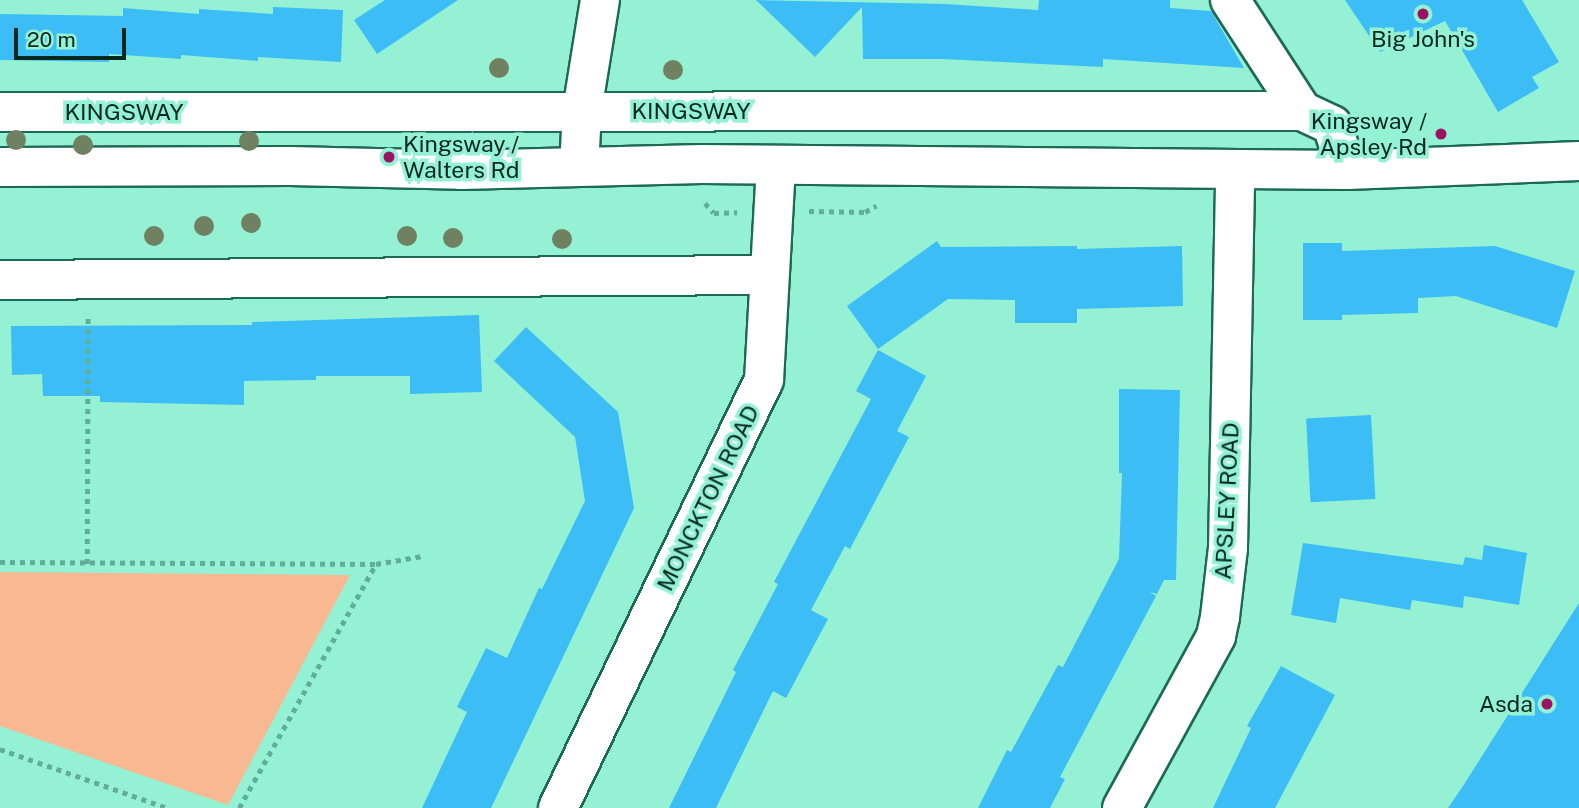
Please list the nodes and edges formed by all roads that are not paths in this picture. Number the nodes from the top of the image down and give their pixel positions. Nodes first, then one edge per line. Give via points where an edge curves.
1 (600, 0) edge
2 (1230, 0) edge
3 (582, 111) junction
4 (1302, 111) junction
5 (0, 112) edge
6 (1579, 161) edge
7 (0, 166) edge
8 (579, 167) junction
9 (776, 167) junction
10 (1235, 170) junction
11 (1347, 170) junction
12 (768, 275) junction
13 (0, 280) edge
14 (558, 808) edge
15 (1122, 808) edge

1 - 3 street
2 - 4 street
3 - 4 street, KINGSWAY
3 - 5 street, KINGSWAY
3 - 8 street
4 - 11 street, KINGSWAY via 1332,125
6 - 11 street
7 - 8 street
8 - 9 street
9 - 10 street
9 - 12 street, MONCKTON ROAD
10 - 11 street
10 - 15 street, APSLEY ROAD via 1228,548 1220,617 1216,636
12 - 13 street
12 - 14 street, MONCKTON ROAD via 764,380

